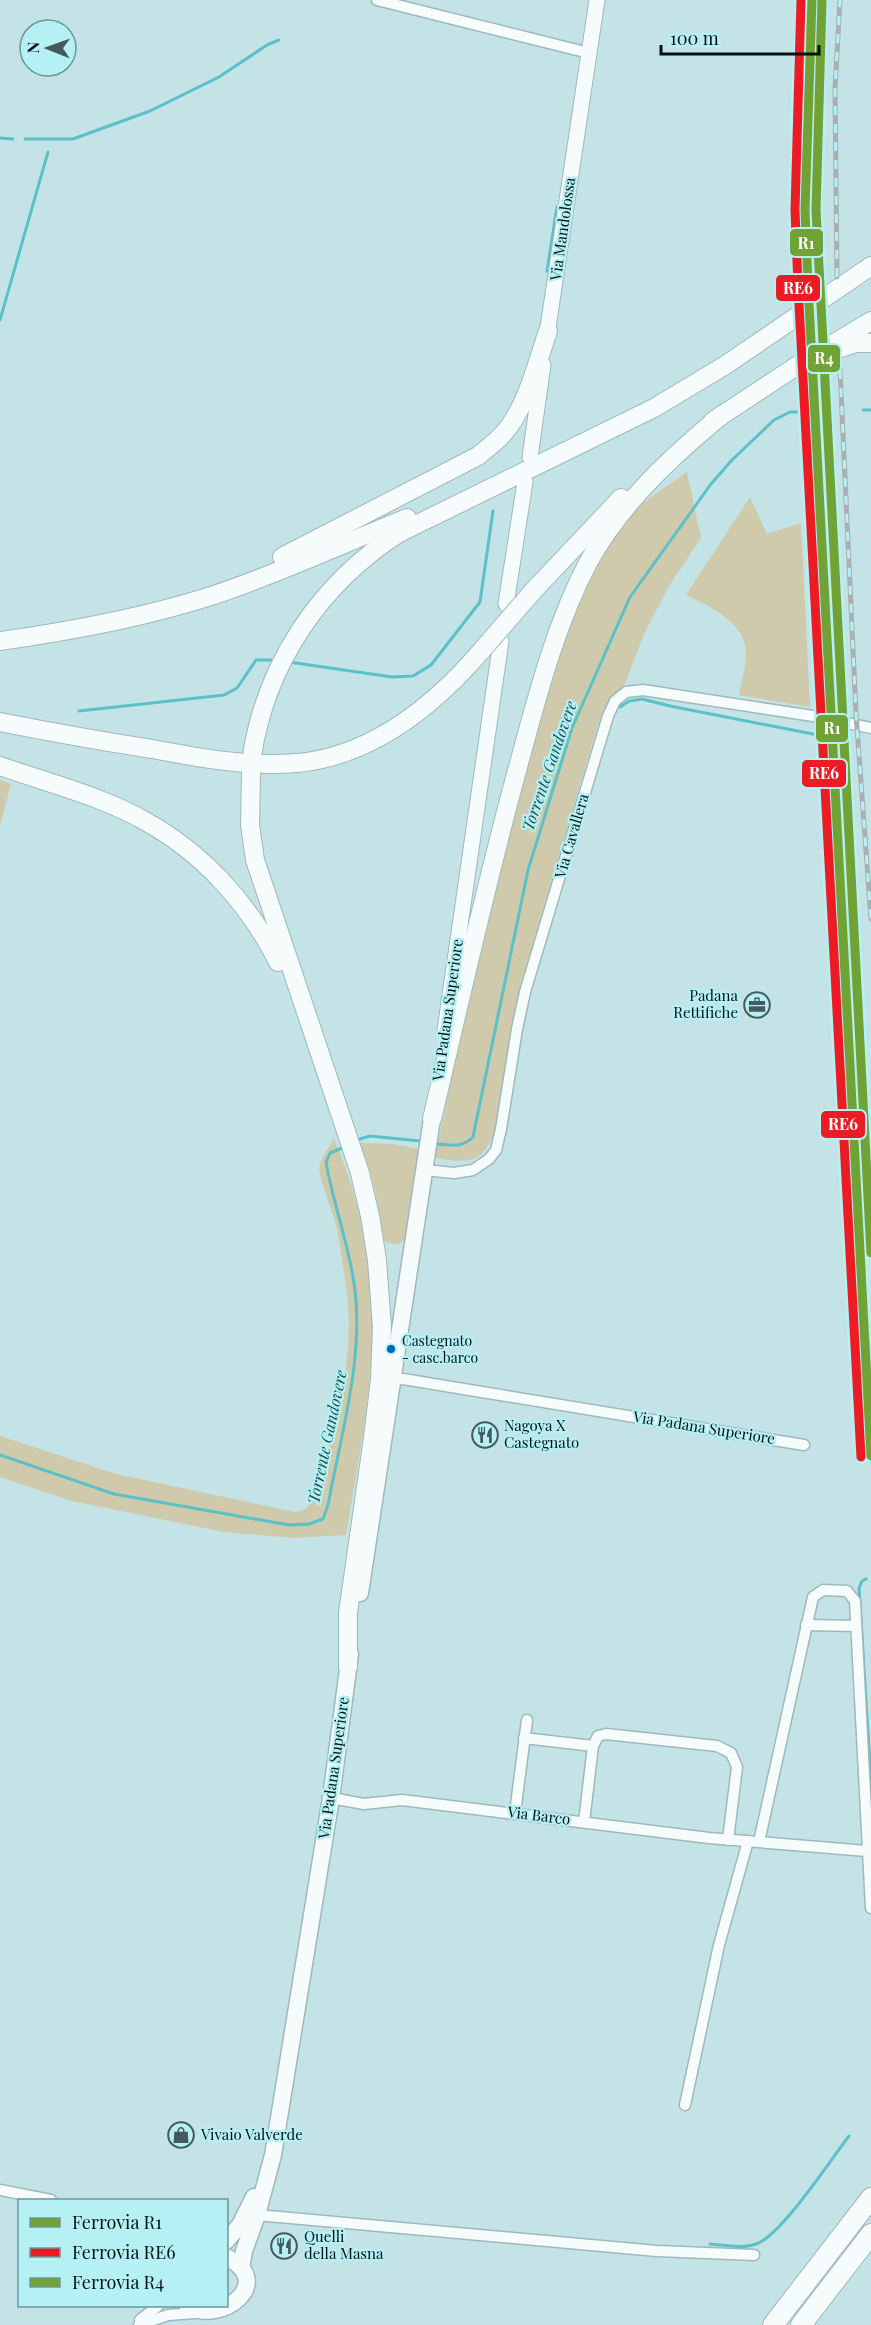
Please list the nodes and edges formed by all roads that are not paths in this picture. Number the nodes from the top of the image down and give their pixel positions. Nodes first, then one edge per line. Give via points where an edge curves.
1 (376, 0) edge
2 (597, 0) edge
3 (589, 53) junction
4 (871, 258) edge
5 (871, 266) edge
6 (854, 279) junction
7 (871, 321) edge
8 (548, 331) junction
9 (871, 343) edge
10 (795, 367) junction
11 (723, 414) junction
12 (571, 450) junction
13 (530, 457) dead end
14 (525, 482) dead end
15 (506, 604) dead end
16 (163, 610) junction
17 (0, 641) edge
18 (501, 641) dead end
19 (0, 722) edge
20 (871, 728) edge
21 (0, 766) edge
22 (432, 1119) junction
23 (347, 1134) junction
24 (481, 1166) junction
25 (495, 1168) dead end
26 (424, 1170) junction
27 (392, 1380) junction
28 (804, 1444) dead end
29 (806, 1625) junction
30 (856, 1626) junction
31 (348, 1667) junction
32 (526, 1720) dead end
33 (524, 1738) junction
34 (593, 1746) junction
35 (331, 1798) junction
36 (515, 1813) junction
37 (584, 1822) junction
38 (728, 1840) junction
39 (753, 1842) junction
40 (867, 1851) junction
41 (871, 1908) edge
42 (685, 2105) dead end
43 (273, 2155) junction
44 (0, 2190) edge
45 (46, 2199) edge
46 (870, 2199) edge
47 (257, 2215) junction
48 (871, 2234) edge
49 (228, 2239) edge
50 (228, 2250) edge
51 (754, 2255) dead end
52 (228, 2258) edge
53 (241, 2268) junction
54 (157, 2307) edge
55 (201, 2315) edge
56 (235, 2318) edge
57 (134, 2325) edge
58 (139, 2325) edge
59 (773, 2325) edge
60 (801, 2325) edge

1 - 3 street
2 - 3 main road, Via Mandolossa
3 - 8 main road, Via Mandolossa
4 - 6 highway
5 - 6 highway
6 - 12 highway via 724,366 654,408
7 - 10 highway
8 - 13 main road, Via Mandolossa
8 - 16 highway via 514,418 503,434 478,456 290,554
9 - 10 highway via 829,352
10 - 11 highway
11 - 19 highway, bridge via 687,438 639,479 436,698 399,726 369,742 336,755 298,763 262,764 202,758
11 - 22 highway via 643,488 613,524 590,561 561,623 496,847
12 - 16 highway via 273,573
12 - 23 highway via 380,545 347,573 314,610 268,691 252,764 250,825 255,860
14 - 15 main road
16 - 17 highway via 100,626
18 - 22 main road, Via Padana Superiore
20 - 24 street, Via Cavallera via 643,690 626,692 615,701 525,993 499,1140
21 - 23 highway via 144,820 191,851 226,887 256,921 271,947 329,1102
22 - 26 main road, Via Padana Superiore
23 - 31 highway via 370,1216 382,1327 375,1428 348,1612
24 - 25 street
24 - 26 street via 464,1173
26 - 27 main road, Via Padana Superiore
27 - 28 street, Via Padana Superiore via 426,1382
27 - 31 main road, Via Padana Superiore
29 - 30 street
29 - 30 street via 813,1597 823,1590 852,1595
29 - 39 street
30 - 40 street
31 - 35 main road, Via Padana Superiore
32 - 33 street
33 - 34 street
33 - 36 street
34 - 37 street
34 - 38 street via 596,1739 606,1734 727,1749 737,1767
35 - 36 street, Via Barco via 364,1804 402,1800
35 - 43 main road, Via Padana Superiore
36 - 37 street, Via Barco
37 - 38 street, Via Barco
38 - 39 street, Via Barco
39 - 40 street, Via Barco
39 - 42 street via 719,1945
40 - 41 street
43 - 47 main road, Via Padana Superiore
43 - 49 main road, Via Padana Superiore via 240,2225
44 - 45 street
46 - 59 highway
47 - 50 main road
47 - 51 street via 657,2251
47 - 53 main road, Via Padana Superiore
48 - 60 highway
52 - 53 main road
53 - 56 main road, Via Padana Superiore via 247,2291
54 - 57 street
55 - 56 main road, Via Padana Superiore
55 - 58 street via 168,2315

